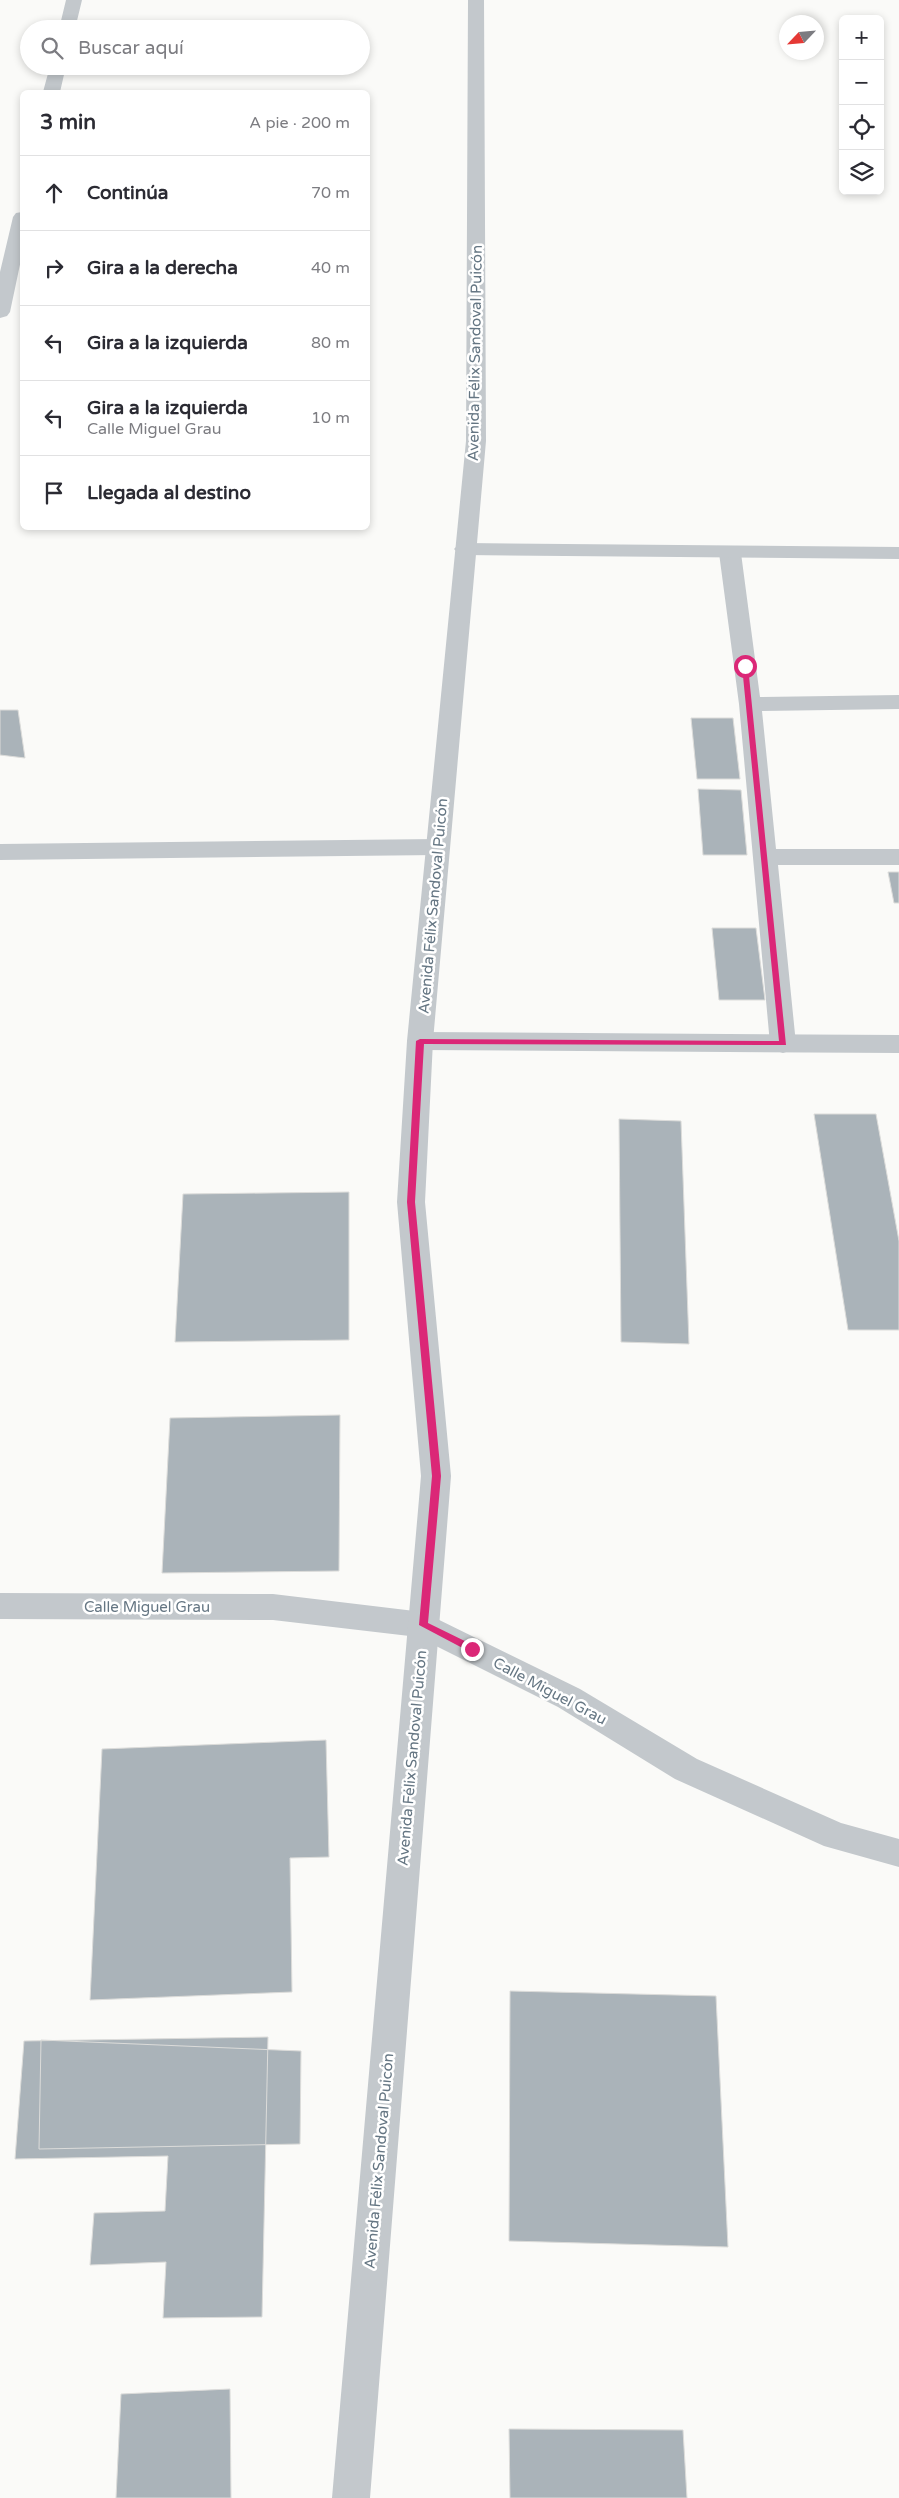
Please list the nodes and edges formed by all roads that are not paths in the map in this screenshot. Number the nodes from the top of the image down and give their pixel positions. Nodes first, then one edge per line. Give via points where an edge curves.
1 (74, 0) edge
2 (476, 0) edge
3 (69, 20) edge
4 (56, 75) edge
5 (52, 90) edge
6 (20, 226) edge
7 (0, 312) edge
8 (465, 549) junction
9 (730, 553) junction
10 (899, 553) edge
11 (899, 702) edge
12 (750, 704) junction
13 (438, 848) junction
14 (0, 852) edge
15 (765, 857) junction
16 (899, 857) edge
17 (420, 1041) junction
18 (783, 1044) junction
19 (899, 1044) edge
20 (0, 1606) edge
21 (424, 1625) junction
22 (899, 1853) edge
23 (351, 2498) edge

1 - 3 street
2 - 8 street, Avenida Félix Sandoval Puicón via 476,441
4 - 5 street
6 - 7 street
8 - 9 street
8 - 13 street, Avenida Félix Sandoval Puicón
9 - 10 street
9 - 12 street
11 - 12 street
12 - 15 street
13 - 14 street
13 - 17 street, Avenida Félix Sandoval Puicón
15 - 16 street
15 - 18 street
17 - 18 street
17 - 21 street, Avenida Félix Sandoval Puicón via 411,1202 436,1476
18 - 19 street
20 - 21 street, Calle Miguel Grau via 273,1607
21 - 22 street, Calle Miguel Grau via 569,1698 686,1769 836,1836
21 - 23 street, Avenida Félix Sandoval Puicón

